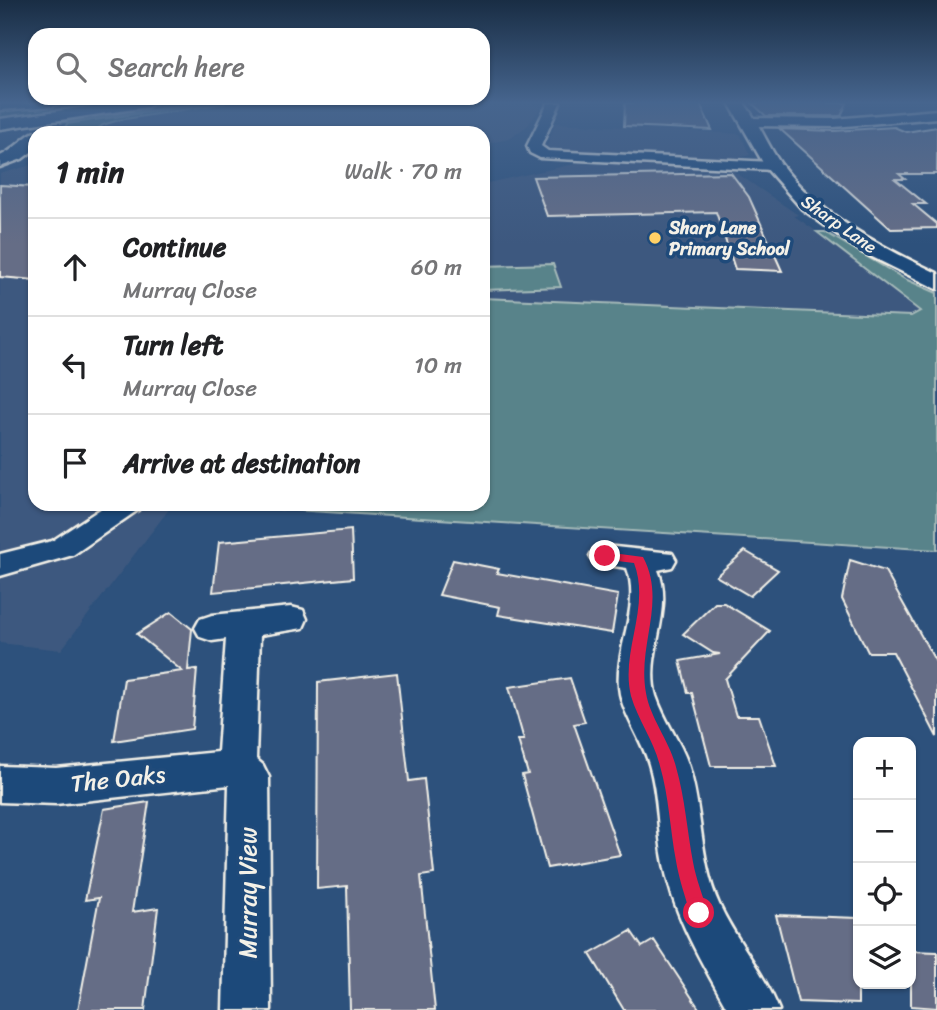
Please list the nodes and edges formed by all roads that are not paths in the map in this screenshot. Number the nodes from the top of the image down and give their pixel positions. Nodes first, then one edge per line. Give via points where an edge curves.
1 (26, 150) edge
2 (536, 150) edge
3 (765, 150) edge
4 (0, 162) edge
5 (773, 166) junction
6 (937, 282) edge
7 (118, 511) edge
8 (635, 558) dead end
9 (0, 565) edge
10 (291, 620) dead end
11 (243, 771) junction
12 (0, 784) edge
13 (247, 1010) edge
14 (755, 1010) edge

1 - 4 street
2 - 5 street via 557,157
3 - 5 street, Sharp Lane
5 - 6 street, Sharp Lane via 820,214 891,260
7 - 9 street via 62,548
8 - 14 street via 647,580 636,656 638,695 668,763 685,863 699,913
10 - 11 street via 228,627
11 - 12 street, The Oaks via 56,786
11 - 13 street, Murray View

